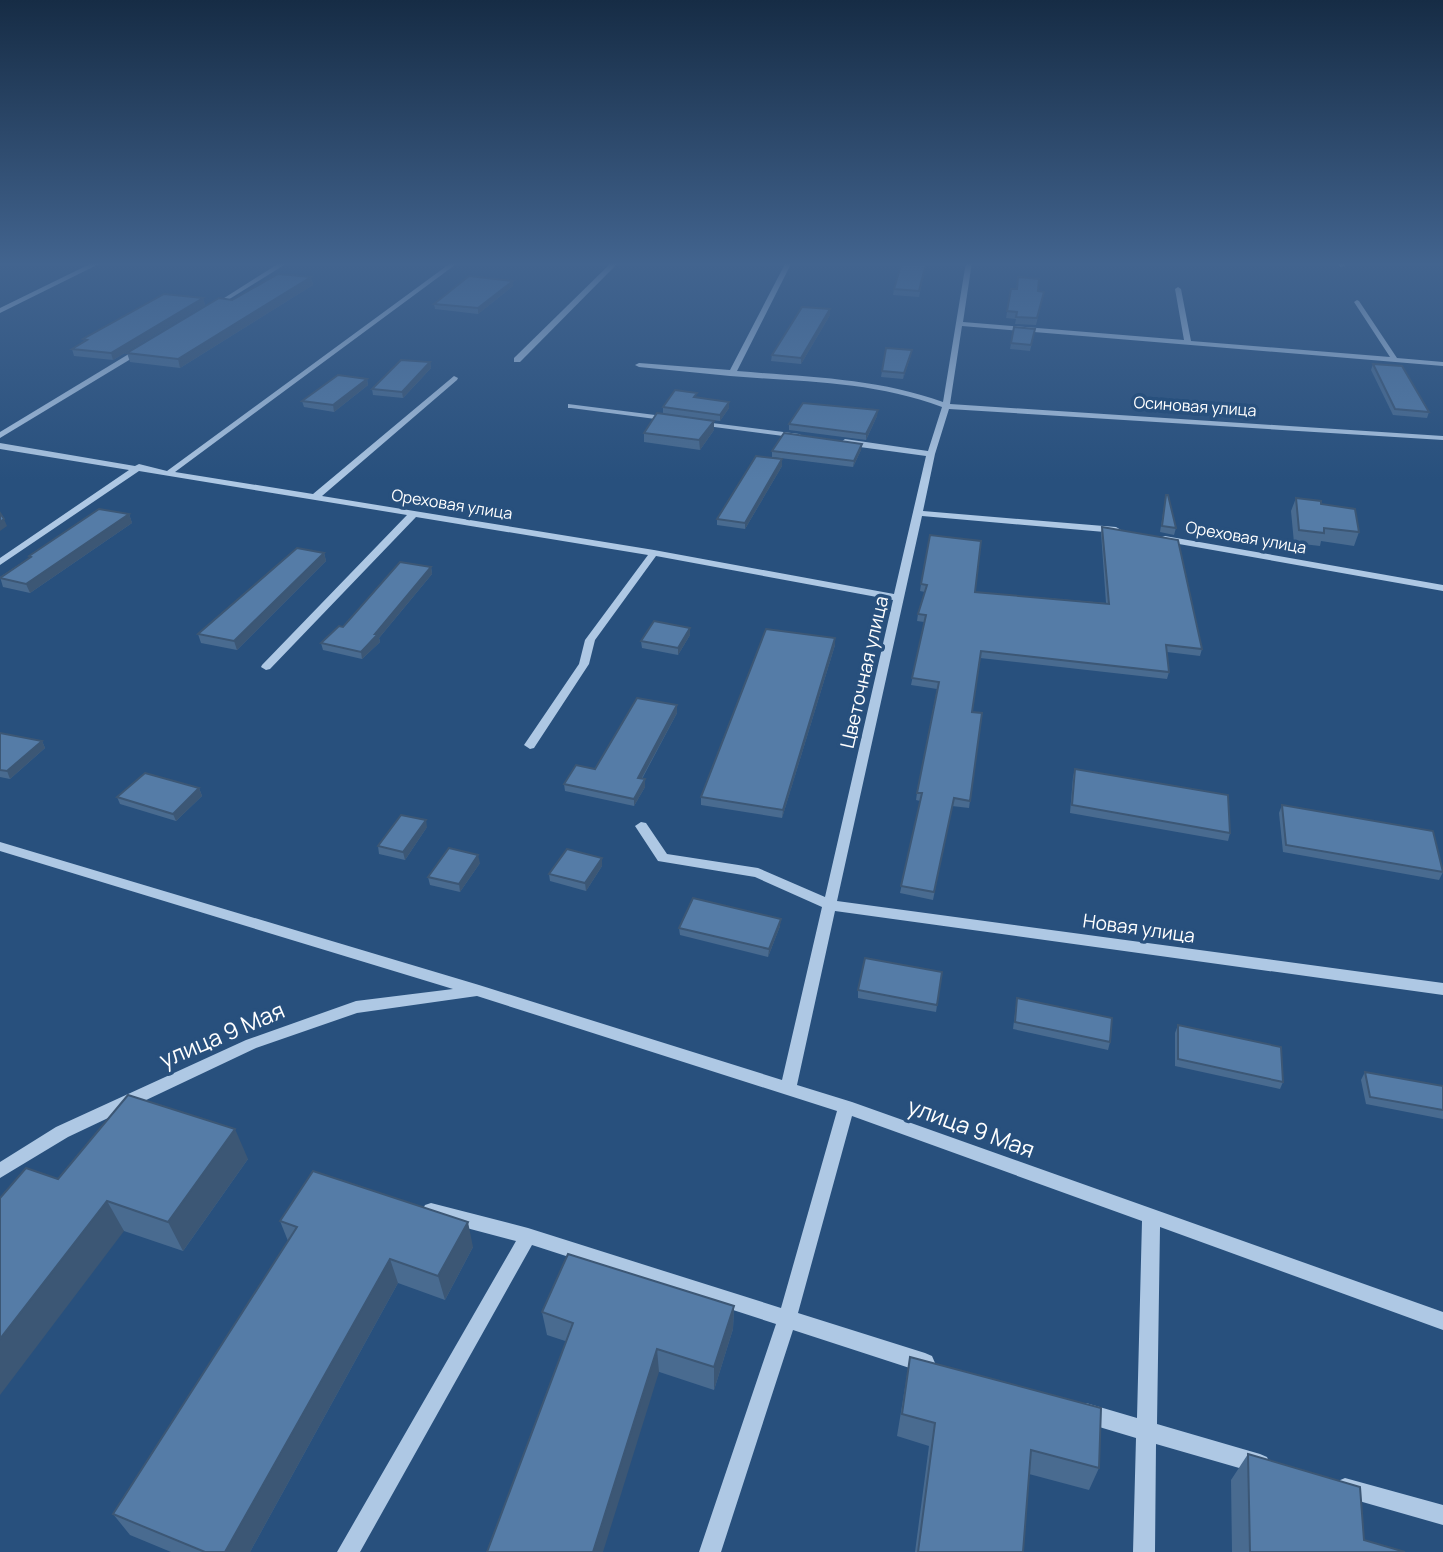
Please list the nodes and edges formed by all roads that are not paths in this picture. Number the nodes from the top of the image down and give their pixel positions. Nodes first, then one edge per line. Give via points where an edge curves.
1 (357, 334) edge
2 (543, 334) edge
3 (752, 334) edge
4 (956, 334) edge
5 (1084, 334) edge
6 (1186, 334) edge
7 (1378, 334) edge
8 (1188, 343) junction
9 (143, 349) edge
10 (517, 360) dead end
11 (1395, 360) junction
12 (1443, 364) edge
13 (639, 365) dead end
14 (732, 374) junction
15 (454, 378) dead end
16 (570, 406) dead end
17 (946, 406) junction
18 (681, 421) edge
19 (695, 422) edge
20 (0, 436) edge
21 (806, 437) edge
22 (1443, 438) edge
23 (834, 441) edge
24 (0, 446) edge
25 (931, 454) junction
26 (139, 467) junction
27 (170, 472) junction
28 (315, 497) junction
29 (918, 513) junction
30 (414, 514) junction
31 (1125, 532) edge
32 (1152, 537) edge
33 (654, 553) junction
34 (0, 562) edge
35 (1443, 588) edge
36 (899, 598) junction
37 (266, 667) dead end
38 (530, 746) dead end
39 (641, 826) dead end
40 (0, 846) edge
41 (831, 905) junction
42 (1443, 989) edge
43 (480, 991) junction
44 (788, 1089) junction
45 (846, 1107) junction
46 (0, 1171) edge
47 (408, 1206) edge
48 (1151, 1216) junction
49 (528, 1236) junction
50 (788, 1320) junction
51 (1443, 1321) edge
52 (948, 1370) edge
53 (1068, 1408) edge
54 (1148, 1433) junction
55 (1282, 1470) edge
56 (1322, 1481) edge
57 (1443, 1515) edge
58 (348, 1552) edge
59 (710, 1552) edge
60 (1144, 1552) edge

1 - 27 street
2 - 10 street
3 - 14 street
4 - 17 street, Цветочная улица
5 - 8 street
6 - 8 street
7 - 11 street
8 - 11 street
9 - 20 street
11 - 12 street
13 - 14 street, Осиновая улица
14 - 17 street, Осиновая улица via 866,384
15 - 28 street
16 - 18 street
17 - 22 street, Осиновая улица
17 - 25 street, Цветочная улица
19 - 21 street
23 - 25 street
24 - 26 street, Ореховая улица
25 - 29 street, Цветочная улица
26 - 27 street, Ореховая улица
26 - 34 street
27 - 28 street, Ореховая улица
28 - 30 street, Ореховая улица
29 - 31 street
29 - 36 street, Цветочная улица
30 - 33 street, Ореховая улица
30 - 37 street
32 - 35 street, Ореховая улица
33 - 36 street, Ореховая улица
33 - 38 street via 590,639 584,664
36 - 41 street, Цветочная улица
39 - 41 street, Новая улица via 663,858 758,873
40 - 43 street, улица 9 Мая
41 - 42 street, Новая улица
41 - 44 street, Цветочная улица
43 - 44 street, улица 9 Мая
43 - 46 street, улица 9 Мая via 356,1007 251,1044 62,1132
44 - 45 street, улица 9 Мая
45 - 48 street, улица 9 Мая
45 - 50 street
47 - 49 street
48 - 51 street, улица 9 Мая
48 - 54 street
49 - 50 street
49 - 58 street
50 - 52 street
50 - 59 street
53 - 54 street
54 - 55 street
54 - 60 street
56 - 57 street

